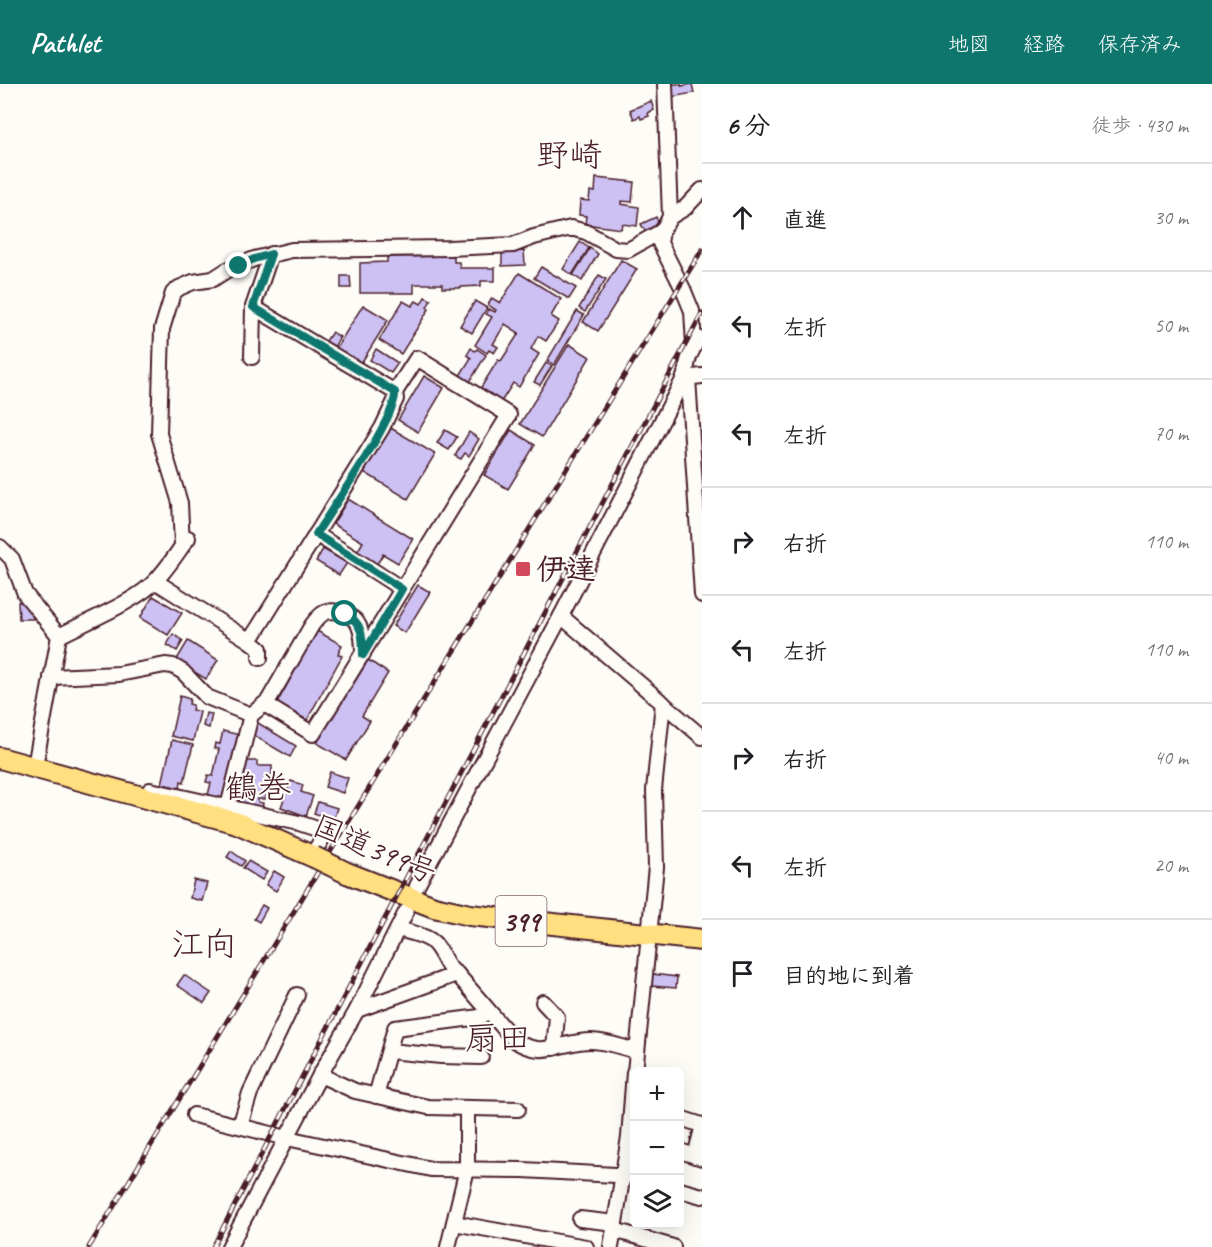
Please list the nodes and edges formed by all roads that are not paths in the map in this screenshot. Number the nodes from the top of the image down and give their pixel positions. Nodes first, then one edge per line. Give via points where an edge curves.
1 (664, 84) edge
2 (702, 190) edge
3 (670, 217) junction
4 (662, 231) junction
5 (271, 254) junction
6 (253, 307) junction
7 (702, 331) edge
8 (694, 345) junction
9 (252, 357) dead end
10 (702, 376) edge
11 (686, 378) junction
12 (395, 392) junction
13 (697, 455) edge
14 (191, 533) dead end
15 (316, 534) junction
16 (182, 546) junction
17 (0, 547) edge
18 (154, 580) junction
19 (402, 589) junction
20 (702, 595) edge
21 (561, 616) junction
22 (59, 636) junction
23 (250, 641) junction
24 (363, 655) junction
25 (260, 658) dead end
26 (51, 676) junction
27 (663, 703) junction
28 (266, 705) junction
29 (251, 715) junction
30 (702, 737) edge
31 (0, 758) edge
32 (35, 766) junction
33 (67, 776) junction
34 (228, 807) junction
35 (313, 856) junction
36 (417, 886) dead end
37 (406, 912) dead end
38 (398, 929) junction
39 (648, 934) junction
40 (702, 940) edge
41 (457, 974) junction
42 (297, 995) dead end
43 (543, 1002) dead end
44 (357, 1010) junction
45 (488, 1011) junction
46 (554, 1048) junction
47 (388, 1050) junction
48 (636, 1051) junction
49 (481, 1057) dead end
50 (634, 1067) edge
51 (320, 1075) junction
52 (376, 1096) junction
53 (467, 1108) junction
54 (518, 1109) dead end
55 (194, 1114) dead end
56 (684, 1120) edge
57 (632, 1121) edge
58 (240, 1126) junction
59 (702, 1127) edge
60 (287, 1138) junction
61 (698, 1157) edge
62 (467, 1169) junction
63 (629, 1176) edge
64 (684, 1191) edge
65 (702, 1196) edge
66 (579, 1219) dead end
67 (454, 1223) junction
68 (614, 1226) junction
69 (229, 1247) edge
70 (448, 1247) edge
71 (586, 1247) edge
72 (611, 1247) edge
73 (673, 1247) edge

1 - 3 street
2 - 3 street
3 - 4 street
4 - 5 street via 628,250 616,249 571,228 513,245 302,249
4 - 8 street via 660,243 692,311
5 - 6 street
5 - 16 street via 213,279 178,288 169,304 162,329 159,434 180,503
6 - 9 street
6 - 12 street
7 - 8 street
8 - 11 street
10 - 11 street
11 - 13 street
11 - 21 street
12 - 15 street via 396,399 382,428
12 - 19 street via 417,358 509,415
13 - 20 street
14 - 16 street
15 - 19 street
15 - 23 street
16 - 18 street
17 - 22 street via 12,560 25,594
18 - 22 street via 130,599
18 - 23 street
19 - 24 street
21 - 27 street
21 - 36 street
22 - 26 street
23 - 25 street via 260,649
24 - 28 street via 313,734
24 - 28 street via 357,622 340,613 325,613 312,625
26 - 29 street via 119,674 173,666 207,697
26 - 32 street
27 - 30 street
27 - 39 street via 654,790 656,867
28 - 29 street
29 - 34 street
31 - 32 highway, 国道399号 / 399
32 - 33 highway, 国道399号 / 399
33 - 34 street via 87,773
33 - 35 highway, 国道399号 / 399 via 237,823
34 - 35 street via 326,832
35 - 39 highway, 国道399号 / 399, bridge via 434,907 470,915
37 - 38 street
38 - 41 street via 430,939
38 - 44 street
39 - 40 highway, 国道399号 / 399
39 - 48 street
41 - 44 street
41 - 45 street
42 - 58 street via 250,1094
43 - 46 street via 557,1017
44 - 51 street
45 - 46 street via 524,1047
45 - 47 street via 480,1017 395,1028
46 - 48 street via 594,1041
47 - 49 street
47 - 52 street
48 - 50 street
51 - 52 street via 344,1088
51 - 60 street
52 - 53 street via 428,1107
53 - 54 street
53 - 62 street
55 - 58 street
56 - 59 street
57 - 63 street
58 - 60 street
59 - 61 street
60 - 62 street via 413,1166
60 - 69 street
62 - 63 street
62 - 67 street
63 - 68 street
64 - 65 street
66 - 68 street
67 - 70 street
67 - 71 street
68 - 72 street
68 - 73 street

